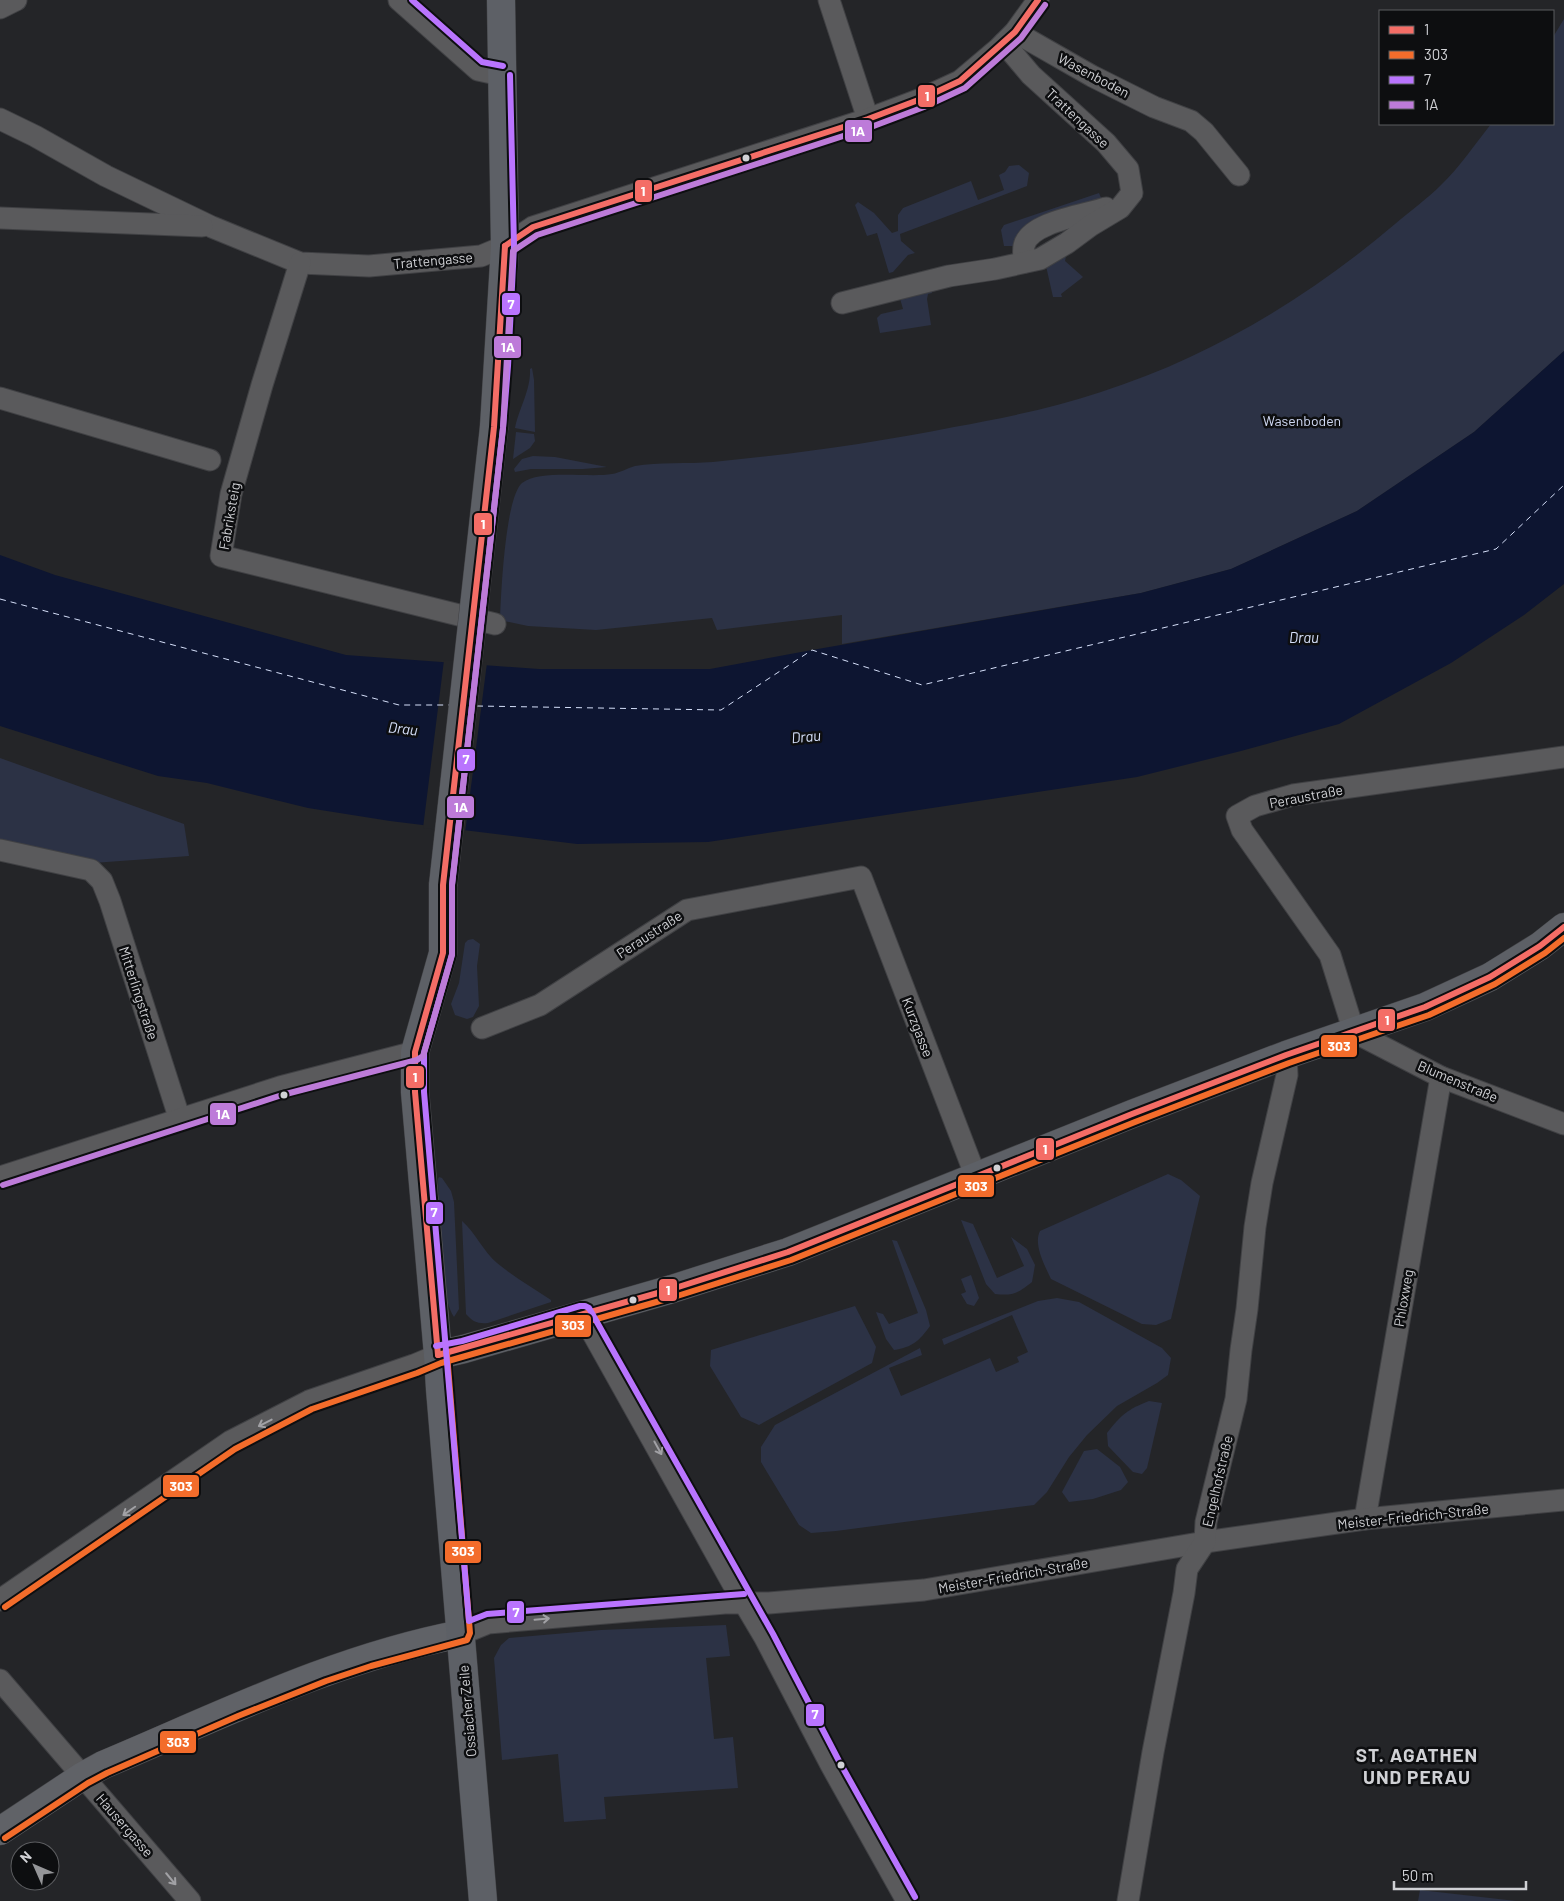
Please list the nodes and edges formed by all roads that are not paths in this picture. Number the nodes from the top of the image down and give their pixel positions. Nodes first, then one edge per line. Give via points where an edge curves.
1 (16, 0) edge
2 (399, 0) edge
3 (501, 0) edge
4 (829, 0) edge
5 (1038, 0) edge
6 (0, 8) edge
7 (1009, 38) junction
8 (501, 75) junction
9 (0, 119) edge
10 (868, 119) junction
11 (1239, 174) dead end
12 (0, 218) edge
13 (212, 227) junction
14 (505, 246) junction
15 (300, 264) junction
16 (842, 303) dead end
17 (0, 398) edge
18 (210, 460) dead end
19 (495, 624) dead end
20 (1564, 757) edge
21 (0, 850) edge
22 (861, 877) joint
23 (1564, 928) edge
24 (482, 1028) dead end
25 (1354, 1032) junction
26 (415, 1052) junction
27 (1286, 1055) junction
28 (1441, 1077) junction
29 (180, 1120) junction
30 (1564, 1124) edge
31 (0, 1177) edge
32 (976, 1177) junction
33 (582, 1314) junction
34 (438, 1354) junction
35 (1564, 1500) edge
36 (1365, 1519) junction
37 (1204, 1542) junction
38 (0, 1600) edge
39 (744, 1603) junction
40 (461, 1634) junction
41 (0, 1680) edge
42 (83, 1776) junction
43 (0, 1831) edge
44 (190, 1901) edge
45 (483, 1901) edge
46 (907, 1901) edge
47 (1128, 1901) edge

1 - 6 street
2 - 8 street via 478,70
3 - 8 main road, Ossiacher Zeile
4 - 10 street
5 - 7 street, Trattengasse
7 - 10 street, Trattengasse via 960,81
7 - 11 street, Wasenboden via 1191,121
7 - 16 street, Trattengasse via 1031,75 1106,143 1128,169 1132,193 1120,208 1040,258 940,278
8 - 14 main road, Ossiacher Zeile
9 - 13 street, Trattengasse via 106,176
10 - 14 street, Trattengasse via 533,227
12 - 13 street
13 - 15 street, Trattengasse
14 - 15 street, Trattengasse via 481,256 369,266
14 - 26 main road, Ossiacher Zeile, bridge via 494,428 442,885 443,953
15 - 19 street, Fabriksteig via 231,494 221,556
17 - 18 street
20 - 25 street, Peraustraße via 1293,795 1255,806 1237,816 1242,830 1330,955
21 - 29 street, Mitterlingstraße via 91,870 102,881
22 - 24 street, Peraustraße via 687,910 540,1004
22 - 32 street, Kurzgasse
23 - 25 main road via 1490,976 1425,1007
25 - 27 main road
25 - 28 street, Blumenstraße
26 - 29 street via 280,1087
26 - 34 main road, Ossiacher Zeile via 415,1092
27 - 32 main road
27 - 37 street, Engelhofstraße via 1287,1075 1258,1209 1236,1399
28 - 30 street, Blumenstraße
28 - 36 street, Phloxweg
29 - 31 street
32 - 33 main road via 788,1252
33 - 34 main road
33 -> 39 street
34 -> 38 street via 309,1401 230,1441
34 - 40 main road, Ossiacher Zeile
35 - 36 street, Meister-Friedrich-Straße
36 - 37 street, Meister-Friedrich-Straße
37 - 39 street, Meister-Friedrich-Straße via 924,1590
37 - 47 street, Engelhofstraße via 1187,1569
40 -> 39 street, Meister-Friedrich-Straße via 488,1623
39 - 46 street
40 - 42 main road via 361,1660 299,1682
40 - 45 main road, Ossiacher Zeile
41 - 42 street, Hausergasse
42 - 43 main road
42 -> 44 street, Hausergasse

